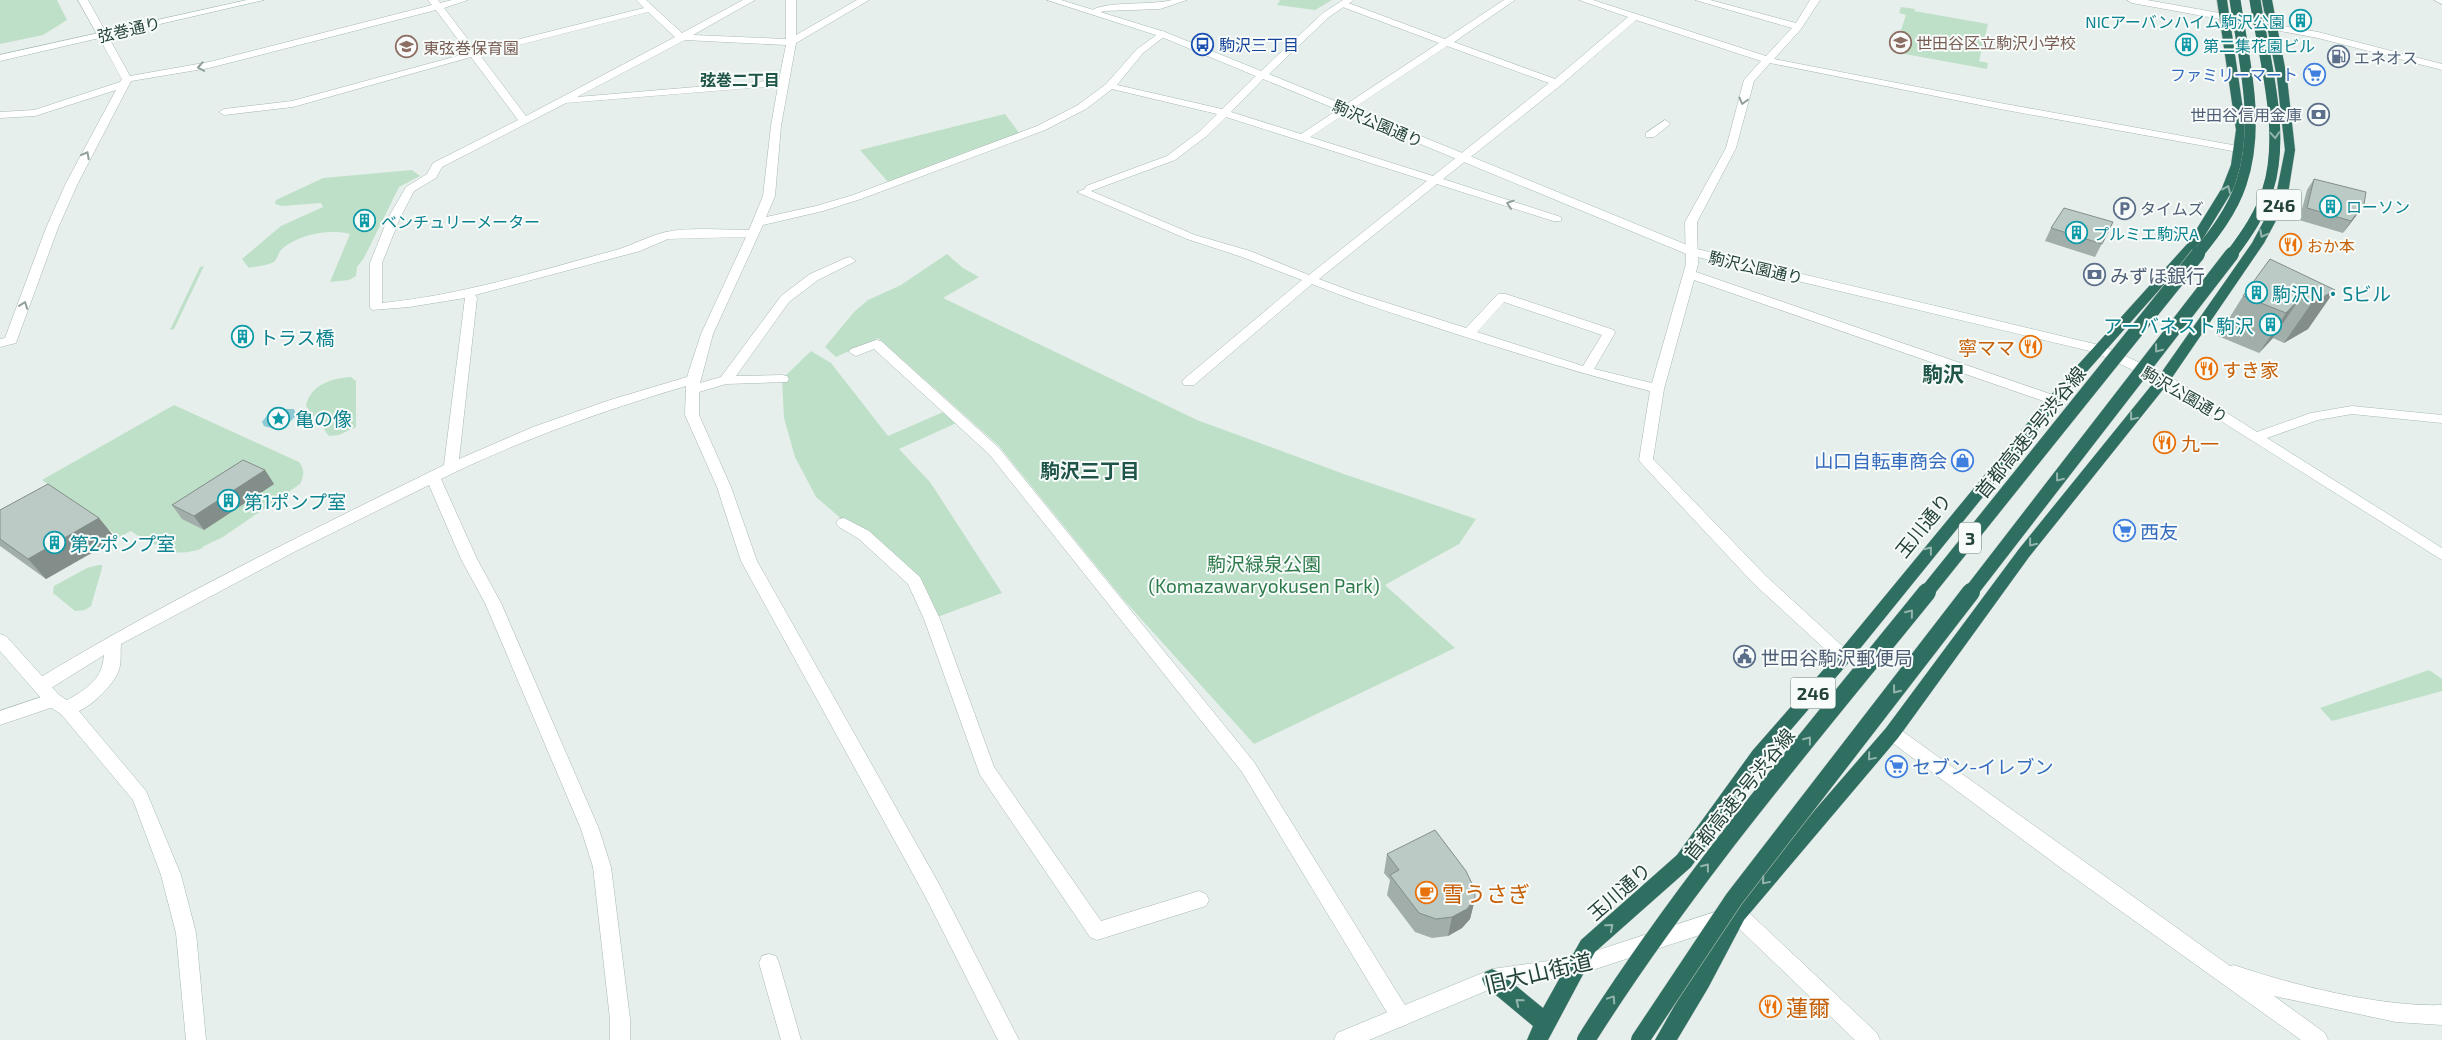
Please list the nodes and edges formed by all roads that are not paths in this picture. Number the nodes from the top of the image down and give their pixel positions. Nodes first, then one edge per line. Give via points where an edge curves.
1 (83, 0) edge
2 (259, 0) edge
3 (462, 0) edge
4 (641, 0) edge
5 (750, 0) edge
6 (791, 0) edge
7 (864, 0) edge
8 (1052, 0) edge
9 (1182, 0) edge
10 (1510, 0) edge
11 (1584, 0) edge
12 (1700, 0) edge
13 (1816, 0) edge
14 (2132, 0) edge
15 (2222, 0) edge
16 (2235, 0) edge
17 (2255, 0) edge
18 (2267, 0) edge
19 (1346, 2) edge
20 (435, 3) edge
21 (1144, 3) edge
22 (649, 9) junction
23 (1094, 12) junction
24 (1634, 17) junction
25 (2225, 17) junction
26 (1798, 27) junction
27 (2272, 27) junction
28 (1162, 34) junction
29 (103, 35) junction
30 (681, 36) junction
31 (791, 42) junction
32 (1448, 42) junction
33 (473, 54) junction
34 (0, 58) edge
35 (1767, 60) junction
36 (2442, 67) edge
37 (1262, 75) junction
38 (126, 81) junction
39 (785, 82) junction
40 (1556, 83) junction
41 (1110, 86) junction
42 (561, 102) junction
43 (1344, 109) junction
44 (224, 112) dead end
45 (1225, 112) junction
46 (0, 115) edge
47 (524, 120) junction
48 (1665, 123) dead end
49 (1650, 135) dead end
50 (1303, 137) junction
51 (2238, 149) junction
52 (1463, 158) junction
53 (1436, 180) junction
54 (1557, 220) dead end
55 (757, 227) junction
56 (1693, 252) junction
57 (850, 261) dead end
58 (1689, 274) junction
59 (1310, 278) junction
60 (471, 298) dead end
61 (1468, 334) junction
62 (0, 343) edge
63 (2098, 349) junction
64 (856, 352) dead end
65 (1586, 371) junction
66 (782, 379) dead end
67 (2164, 379) junction
68 (726, 380) junction
69 (1189, 382) dead end
70 (693, 384) junction
71 (1657, 389) junction
72 (2054, 400) junction
73 (2442, 418) edge
74 (2256, 437) junction
75 (451, 468) junction
76 (433, 478) junction
77 (844, 523) dead end
78 (2442, 555) edge
79 (0, 640) edge
80 (113, 641) junction
81 (1844, 657) junction
82 (42, 685) junction
83 (60, 705) junction
84 (0, 718) edge
85 (1892, 733) junction
86 (1199, 900) dead end
87 (1737, 914) junction
88 (769, 963) dead end
89 (2210, 964) junction
90 (1577, 966) junction
91 (1492, 979) junction
92 (2442, 1015) edge
93 (1401, 1017) junction
94 (1542, 1032) edge
95 (196, 1040) edge
96 (620, 1040) edge
97 (791, 1040) edge
98 (1009, 1040) edge
99 (1344, 1040) edge
100 (1586, 1040) edge
101 (1640, 1040) edge
102 (1665, 1040) edge
103 (1870, 1040) edge
104 (2318, 1040) edge

1 - 29 street
2 - 29 street, 弦巻通り
3 - 20 street
4 - 22 street
5 - 30 street
6 - 31 street
7 - 31 street
8 - 23 street, 駒沢公園通り
9 - 21 street
10 - 32 street
11 - 24 street
12 - 26 street
13 - 26 street
14 - 25 street
15 - 25 highway, 玉川通り / 246
100 -> 16 highway, 首都高速3号渋谷線 / 3, bridge via 1703,870 2190,264 2231,207 2248,163 2250,141
17 -> 101 highway, 3, bridge via 2276,142 2268,189 2257,215 2222,267 1734,899
18 - 27 highway, 246
19 - 32 street
19 - 37 street via 1320,21
20 - 33 street
20 -> 38 street via 209,65
21 - 23 street via 1102,8
22 - 30 street
22 - 33 street
23 - 28 street, 駒沢公園通り
24 - 35 street
24 - 40 street
25 - 51 highway, 玉川通り / 246 via 2239,109 2241,130
26 - 35 street
27 - 36 street via 2318,35
27 -> 67 highway, 246 via 2282,78 2290,150 2281,200 2258,244
28 - 37 street, 駒沢公園通り
28 - 41 street via 1140,51
29 - 34 street, 弦巻通り
29 - 38 street
30 - 31 street
30 - 42 street
31 - 39 street
32 - 40 street
32 - 43 street
33 - 44 street via 293,104
33 - 47 street
35 - 51 street
35 -> 56 street via 1749,80 1731,148 1692,222
37 - 43 street, 駒沢公園通り
37 - 45 street
38 - 46 street via 35,113
62 -> 38 street via 11,340 52,228
39 - 42 street
39 - 55 street via 776,126 769,196
40 - 52 street
41 - 45 street
41 - 55 street via 1082,107 1041,128 857,197
42 - 47 street
43 - 50 street
43 - 52 street, 駒沢公園通り
45 - 50 street
45 - 59 street via 1171,158 1087,190 1191,237
47 - 55 street via 437,165 432,176 410,189 376,263 376,307 414,304 476,291 636,248 662,237
48 - 49 street
50 - 53 street
63 -> 51 highway, 玉川通り / 246 via 2193,245 2228,188
52 - 53 street
52 - 56 street, 駒沢公園通り
54 -> 53 street
53 - 59 street
55 - 70 street via 707,334
56 - 58 street
56 - 63 street, 駒沢公園通り
57 - 68 street via 814,277 785,299
58 - 71 street
58 - 72 street
59 - 61 street via 1352,296
59 - 69 street
60 - 75 street
61 - 65 street
61 - 65 street via 1502,297 1609,333
63 - 67 street, 駒沢公園通り
63 - 72 highway, 玉川通り / 246
64 - 93 street via 876,344 994,451 1248,767
65 - 71 street
66 - 68 street
67 - 74 street, 駒沢公園通り
67 -> 85 highway, 246 via 2024,552
68 - 70 street
70 - 75 street via 538,430
70 - 98 street via 692,415 724,487 749,562 932,890
71 - 81 street via 1646,460 1760,580
81 -> 72 highway, 玉川通り / 246
73 - 74 street via 2352,410 2316,416
74 - 78 street, 駒沢公園通り
75 - 76 street
76 - 80 street via 289,548
76 - 96 street via 469,560 493,603 590,829 602,867
77 - 86 street via 864,535 914,581 932,619 986,770 1098,931
79 - 82 street
80 - 82 street
80 - 83 street via 111,670 99,688
90 -> 81 highway, 玉川通り / 246 via 1588,946 1684,861 1759,755
82 - 83 street
83 - 84 street
83 - 95 street via 140,796 171,875 186,933
85 -> 87 highway, 246
85 - 89 street
87 - 90 street, 旧大山街道
87 - 102 highway, 246
87 - 103 street
88 - 97 street
89 - 92 street via 2256,982 2313,997 2416,1016
89 - 104 street
90 - 91 street, 旧大山街道
90 - 94 highway, 玉川通り / 246
91 - 93 street, 旧大山街道
94 -> 91 highway
93 - 99 street, 旧大山街道

